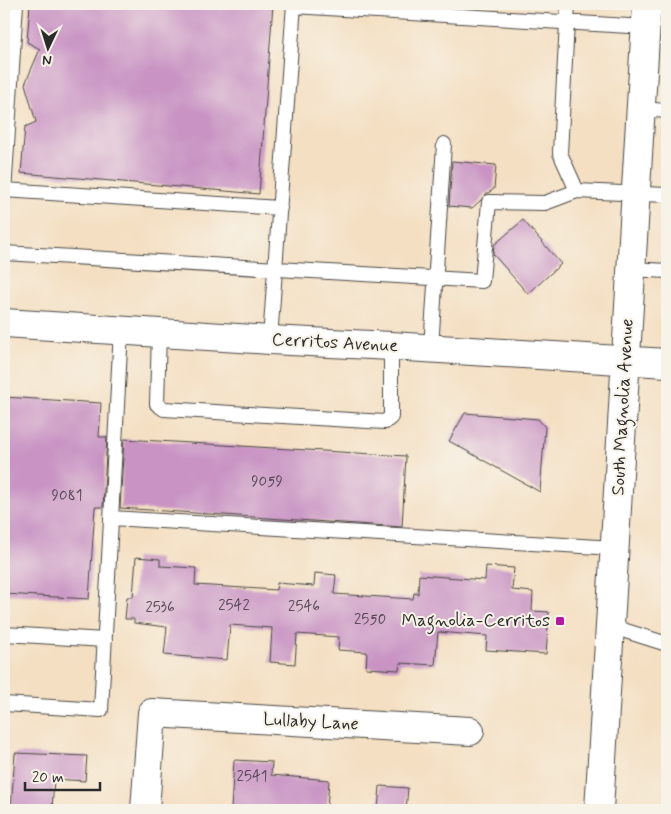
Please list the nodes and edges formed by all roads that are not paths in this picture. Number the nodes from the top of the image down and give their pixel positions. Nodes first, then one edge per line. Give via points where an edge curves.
1 (16, 4) edge
2 (568, 4) edge
3 (294, 5) edge
4 (652, 11) edge
5 (567, 22) junction
6 (654, 110) edge
7 (444, 144) dead end
8 (4, 191) edge
9 (577, 191) junction
10 (636, 193) junction
11 (667, 196) edge
12 (280, 208) junction
13 (4, 253) edge
14 (275, 269) junction
15 (632, 269) junction
16 (667, 272) edge
17 (436, 278) junction
18 (4, 322) edge
19 (121, 330) junction
20 (159, 332) junction
21 (270, 340) junction
22 (391, 346) junction
23 (431, 348) junction
24 (626, 360) junction
25 (667, 363) edge
26 (111, 518) junction
27 (614, 548) junction
28 (610, 626) junction
29 (4, 634) edge
30 (105, 640) junction
31 (667, 644) edge
32 (4, 704) edge
33 (470, 731) dead end
34 (145, 810) edge
35 (599, 810) edge

1 - 8 lane
2 - 5 lane
3 - 5 lane
3 - 12 lane
4 - 5 lane
4 - 6 street, South Magnolia Avenue
5 - 9 lane via 560,153
6 - 10 street, South Magnolia Avenue
7 - 17 lane
8 - 12 lane
9 - 10 lane
9 - 17 lane via 545,203 489,202 482,281
10 - 11 lane
10 - 15 street, South Magnolia Avenue
12 - 14 lane
13 - 14 lane
14 - 17 lane
14 - 21 lane
15 - 16 lane
15 - 24 street, South Magnolia Avenue
17 - 23 lane
18 - 19 street, Cerritos Avenue
19 - 20 street, Cerritos Avenue
19 - 26 lane
20 - 21 street, Cerritos Avenue
20 - 22 lane via 157,404 164,409 375,422 385,422 391,417
21 - 22 street, Cerritos Avenue
22 - 23 street, Cerritos Avenue
23 - 24 street, Cerritos Avenue
24 - 25 street, Cerritos Avenue
24 - 27 street, South Magnolia Avenue
26 - 27 lane
26 - 30 lane
27 - 28 street, South Magnolia Avenue
28 - 31 lane
28 - 35 street, South Magnolia Avenue
29 - 30 lane
30 - 32 lane via 101,710
33 - 34 street, Lullaby Lane via 152,713

